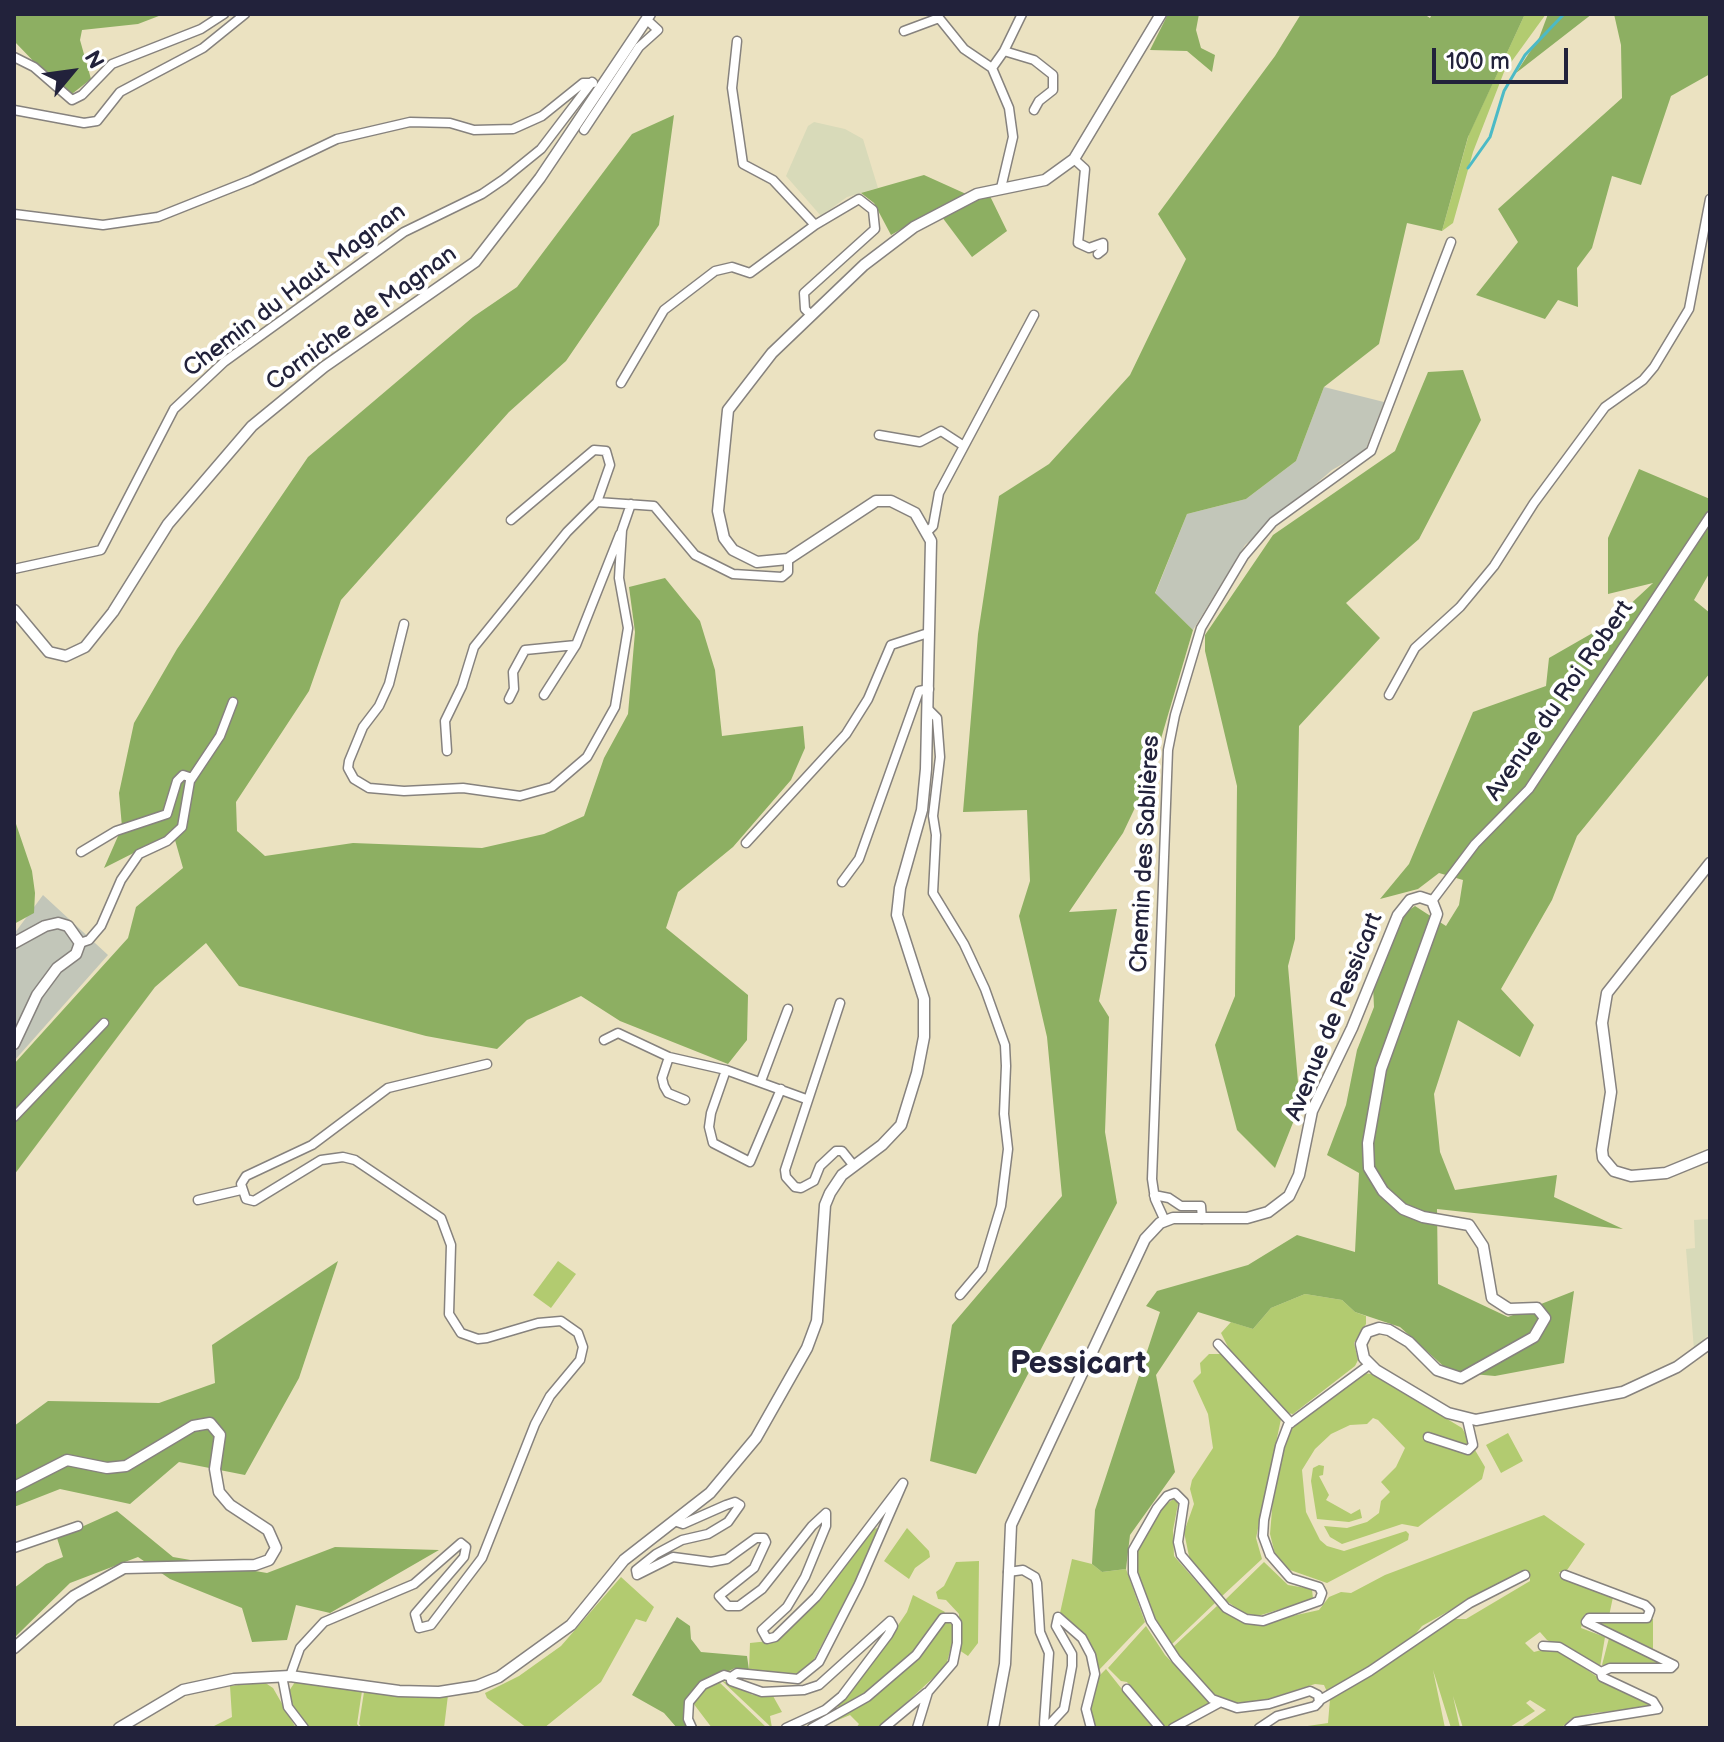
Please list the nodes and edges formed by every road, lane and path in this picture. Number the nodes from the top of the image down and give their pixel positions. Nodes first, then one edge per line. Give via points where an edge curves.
1 (224, 14) edge
2 (245, 14) edge
3 (1022, 14) edge
4 (1161, 14) edge
5 (648, 17) edge
6 (904, 31) dead end
7 (737, 41) dead end
8 (1004, 51) junction
9 (14, 57) edge
10 (992, 68) junction
11 (597, 85) junction
12 (14, 110) edge
13 (1034, 110) dead end
14 (584, 130) dead end
15 (1074, 159) junction
16 (1001, 188) junction
17 (1710, 199) edge
18 (14, 214) edge
19 (815, 225) junction
20 (1451, 242) dead end
21 (1098, 254) dead end
22 (811, 315) junction
23 (1034, 315) dead end
24 (621, 383) dead end
25 (879, 435) dead end
26 (964, 446) junction
27 (597, 502) junction
28 (631, 504) junction
29 (1710, 516) edge
30 (511, 520) dead end
31 (622, 530) junction
32 (928, 531) junction
33 (788, 559) junction
34 (14, 569) edge
35 (14, 610) edge
36 (404, 624) dead end
37 (928, 633) junction
38 (576, 645) junction
39 (929, 689) junction
40 (544, 695) dead end
41 (1389, 695) dead end
42 (509, 699) dead end
43 (233, 702) dead end
44 (929, 710) junction
45 (447, 751) dead end
46 (192, 778) junction
47 (746, 843) dead end
48 (81, 852) dead end
49 (1710, 863) edge
50 (842, 882) dead end
51 (1432, 901) junction
52 (14, 943) edge
53 (80, 943) junction
54 (840, 1003) dead end
55 (788, 1009) dead end
56 (104, 1023) dead end
57 (604, 1040) dead end
58 (14, 1044) edge
59 (669, 1057) junction
60 (487, 1064) dead end
61 (726, 1070) junction
62 (761, 1081) junction
63 (781, 1089) junction
64 (806, 1099) junction
65 (685, 1100) dead end
66 (14, 1117) edge
67 (1710, 1155) edge
68 (854, 1166) junction
69 (241, 1190) junction
70 (1154, 1195) junction
71 (198, 1200) dead end
72 (1202, 1219) junction
73 (1165, 1221) junction
74 (960, 1295) dead end
75 (1710, 1343) edge
76 (1218, 1344) dead end
77 (1369, 1365) junction
78 (1467, 1419) junction
79 (1291, 1423) junction
80 (1428, 1437) dead end
81 (14, 1487) edge
82 (674, 1521) junction
83 (78, 1526) dead end
84 (14, 1548) edge
85 (1008, 1572) junction
86 (1525, 1575) dead end
87 (1565, 1575) dead end
88 (1543, 1646) dead end
89 (14, 1648) edge
90 (1601, 1672) junction
91 (286, 1676) junction
92 (731, 1677) junction
93 (1127, 1689) dead end
94 (928, 1692) junction
95 (1320, 1700) junction
96 (1219, 1703) junction
97 (1604, 1718) junction
98 (119, 1728) edge
99 (304, 1728) edge
100 (692, 1728) edge
101 (786, 1728) edge
102 (812, 1728) edge
103 (884, 1728) edge
104 (917, 1728) edge
105 (993, 1728) edge
106 (1091, 1728) edge
107 (1160, 1728) edge
108 (1173, 1728) edge
109 (1259, 1728) edge
110 (1569, 1728) edge
111 (1608, 1728) edge

1 - 9 street via 201,29 112,64 72,100
2 - 12 street via 203,48 120,92 97,121
3 - 8 street
4 - 15 street
5 - 11 street, Corniche de Magnan
5 - 14 street via 658,30 639,47
6 - 10 street via 939,18 964,49
7 - 19 street via 732,88 743,164 773,180
8 - 10 street
8 - 13 street via 1034,60 1053,75 1053,90
10 - 16 street via 1009,108 1013,137
11 - 18 street via 583,83 542,116 513,129 410,122 337,139 158,217 103,225
11 - 34 street, Chemin du Haut Magnan via 541,149 504,179 404,232 224,362 174,409 101,550
11 - 35 street, Corniche de Magnan via 513,216 475,262 324,367 252,426 168,524 85,647 66,656 49,652
15 - 16 street via 1045,180
15 - 21 street via 1085,169 1078,243 1089,248 1103,243
16 - 22 street via 977,194 914,227
17 - 41 street via 1689,309 1654,367 1605,407 1494,566 1415,648
19 - 22 street via 859,199 869,204 876,218 875,229 804,293
19 - 24 street via 750,273 732,267 715,271 664,310
20 - 70 street, Chemin des Sablières via 1371,451 1273,522 1244,556 1201,628 1168,750
22 - 33 street via 746,382 728,410 725,426 718,502 724,538 733,550 757,562
23 - 26 street
25 - 26 street via 920,442 941,431
26 - 32 street via 939,493
27 - 28 street
27 - 30 street via 610,465 608,454 599,449
27 - 45 street via 477,641 445,721
28 - 31 street
28 - 33 street via 654,506 695,555 733,574 782,577 788,572
29 - 51 street, Avenue du Roi Robert via 1529,789 1475,844
31 - 36 street via 619,578 628,628 615,707 587,757 541,792 520,796 463,788 394,790 369,788 354,779 349,761 389,684
31 - 38 street
32 - 33 street via 904,505 876,501
32 - 37 street
37 - 39 street
37 - 47 street via 891,645 846,734
38 - 40 street
38 - 42 street via 525,650 513,672
39 - 44 street
39 - 50 street via 919,691 859,859
43 - 46 street via 220,736
44 - 68 street via 922,810 897,915 924,999 924,1037 901,1125
44 - 74 street via 937,718 940,757 933,893 964,944 1005,1045 1008,1149 1001,1206 982,1269
46 - 48 street via 183,775 177,781 167,814 116,831
46 - 53 street via 182,827 139,854 101,926
49 - 67 street via 1607,993 1602,1023 1611,1092 1602,1150 1608,1166 1631,1176 1666,1173
51 - 72 street, Avenue de Pessicart via 1415,898 1398,915 1312,1111 1299,1175 1289,1196 1258,1216
51 - 77 street via 1437,914 1433,928 1381,1069 1368,1143 1369,1168 1403,1209 1469,1225 1483,1246 1492,1298 1509,1309 1537,1308 1545,1318 1534,1337 1461,1378 1445,1375 1399,1334 1379,1328 1367,1332 1361,1344
52 - 53 street via 52,923 68,926
53 - 58 street via 37,995
54 - 64 street
55 - 62 street
56 - 66 street
57 - 59 street via 618,1033
59 - 61 street
59 - 65 street via 664,1086
60 - 69 street via 388,1088 312,1145 246,1176
61 - 62 street
61 - 63 street via 711,1113 713,1143 750,1162
62 - 63 street
63 - 64 street
64 - 68 street via 786,1177 795,1187 809,1185 836,1151
68 - 82 street via 835,1184 825,1205 821,1298 807,1348 743,1457
69 - 71 street
69 - 91 street via 254,1201 321,1160 355,1160 441,1218 451,1245 449,1314 461,1333 487,1338 561,1321 578,1333 583,1347 580,1360 535,1424 482,1558 431,1625 419,1628 415,1614 464,1557 466,1547 461,1543 414,1584 324,1622 300,1648
70 - 72 street via 1181,1206 1201,1206
70 - 73 street, Chemin des Sablières
72 - 73 street, Avenue de Pessicart
73 - 85 street via 1145,1239 1015,1515
75 - 78 street via 1677,1367 1623,1392 1508,1416
76 - 79 street
77 - 78 street
77 - 79 street
78 - 80 street via 1473,1445 1468,1450
79 - 96 street via 1280,1446 1263,1536 1280,1569 1319,1587 1319,1601 1263,1621 1226,1608 1181,1555 1184,1502 1175,1493 1152,1516 1132,1553 1133,1573 1151,1621 1176,1659
81 - 89 street via 67,1460 126,1466 193,1426 210,1423 220,1435 215,1469 219,1492 268,1530 276,1548 262,1564 124,1568 74,1596
82 - 91 street via 624,1560 556,1639 477,1686 421,1692
82 - 92 street via 683,1524 735,1502 740,1505 728,1522 682,1540 636,1570 637,1575 673,1557 727,1559 764,1538 754,1568 719,1596 728,1606 739,1606 770,1581 826,1513 826,1526 805,1577 787,1607 762,1630 767,1639 816,1597 903,1483 819,1662 798,1679 737,1673
83 - 84 street
85 - 105 street via 1005,1664
85 - 106 street via 1023,1570 1037,1583 1040,1632 1049,1653 1044,1724 1064,1709 1072,1666 1072,1654 1056,1626 1058,1617 1082,1638 1091,1655 1095,1674 1086,1709
86 - 95 street via 1470,1603
87 - 90 street via 1645,1605 1650,1610 1647,1618 1586,1622 1674,1665
88 - 90 street via 1559,1647
90 - 97 street via 1658,1709
91 - 98 street via 195,1686
91 - 99 street via 288,1707
92 - 100 street via 703,1685 689,1702
92 - 101 street via 762,1692 819,1685 890,1621 888,1635 842,1696
93 - 107 street
94 - 102 street via 953,1663 953,1618 943,1618 916,1655 867,1697
94 - 103 street
94 - 104 street
95 - 96 street via 1310,1691 1253,1706
95 - 109 street
96 - 108 street
97 - 110 street
97 - 111 street

